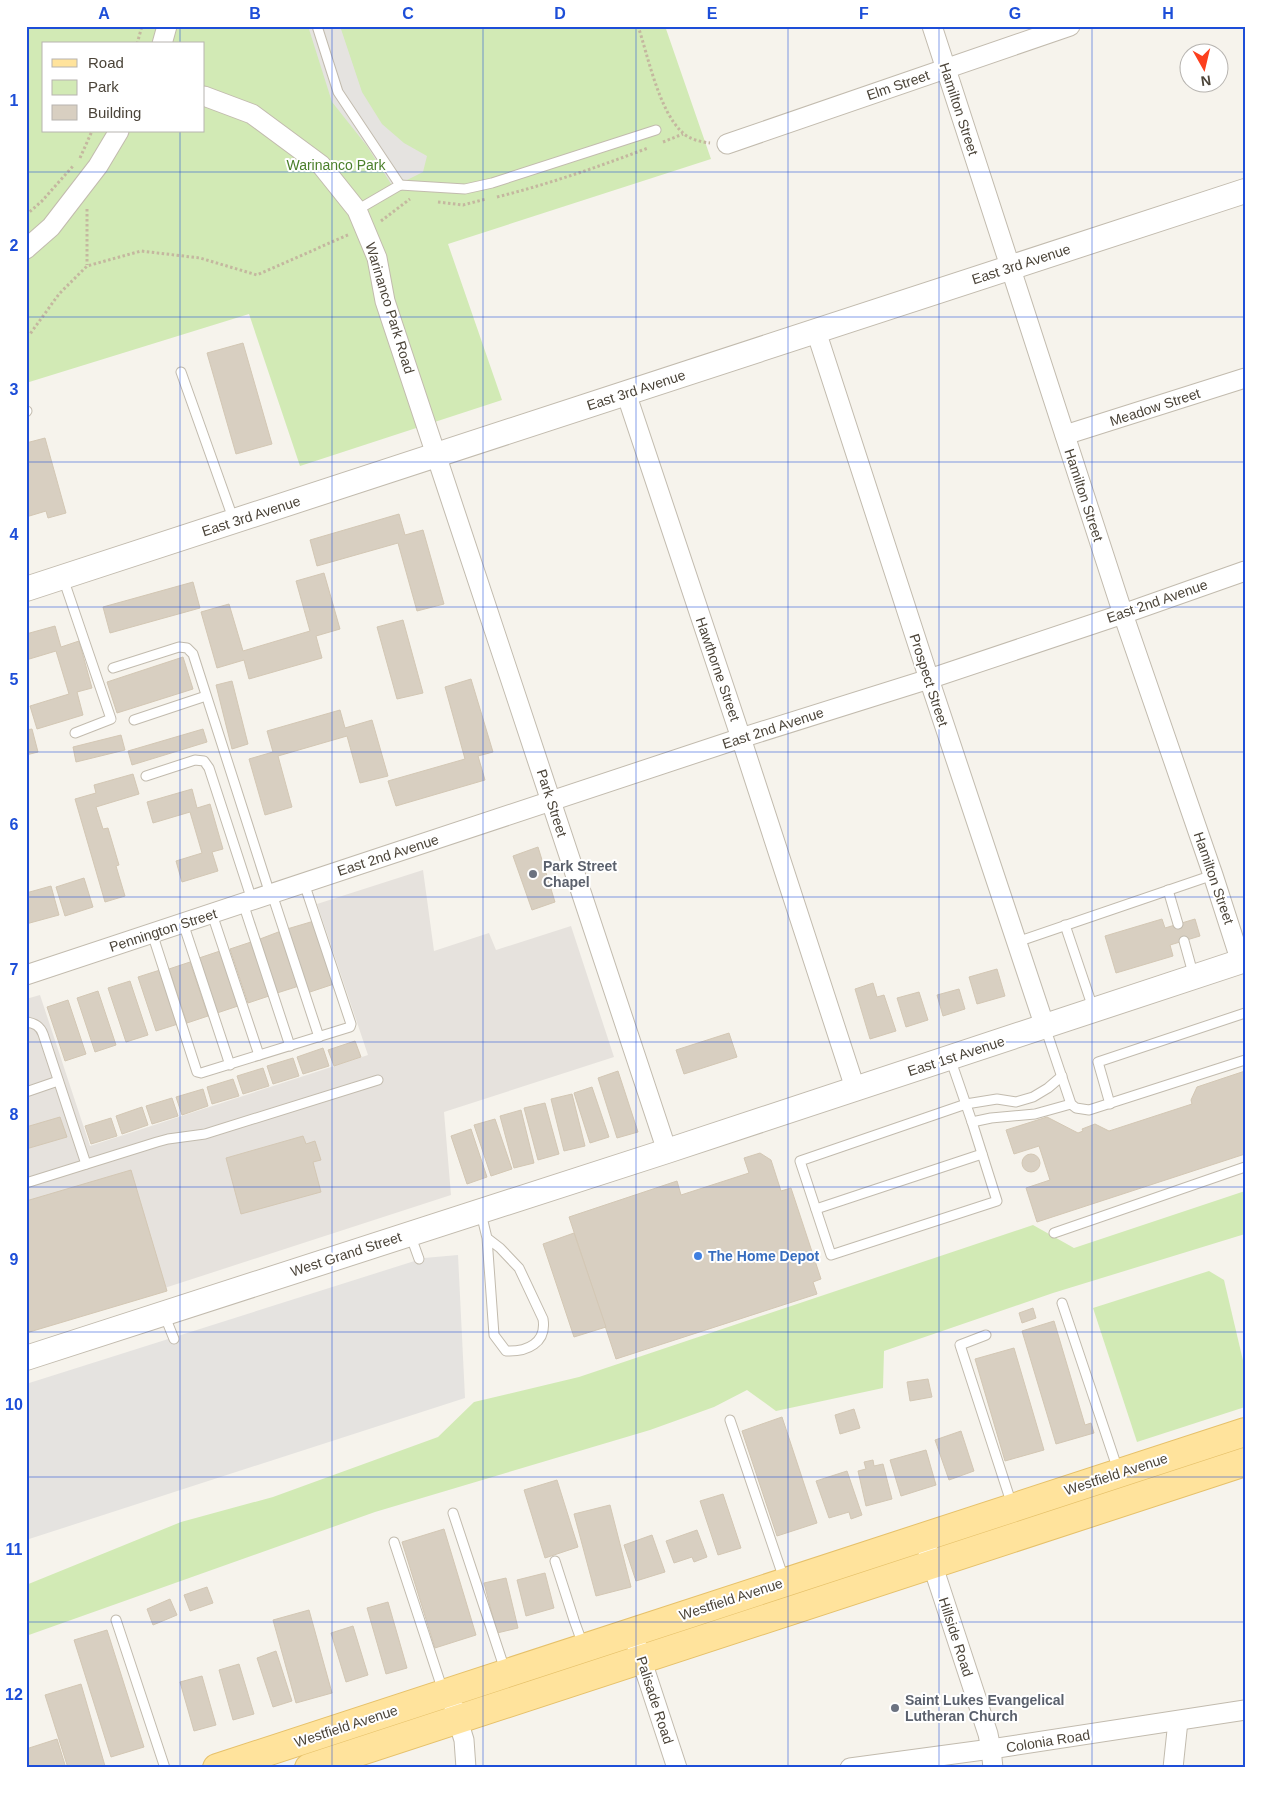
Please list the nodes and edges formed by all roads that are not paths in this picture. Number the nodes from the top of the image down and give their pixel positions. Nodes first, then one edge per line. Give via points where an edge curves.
1 (167, 26) edge
2 (317, 26) edge
3 (932, 26) edge
4 (1070, 26) edge
5 (163, 42) edge
6 (946, 69) junction
7 (205, 96) edge
8 (656, 130) dead end
9 (118, 132) edge
10 (727, 144) road end
11 (400, 185) junction
12 (1245, 191) edge
13 (357, 210) junction
14 (26, 248) edge
15 (1011, 267) junction
16 (816, 331) junction
17 (181, 372) dead end
18 (1245, 378) edge
19 (626, 393) junction
20 (1065, 435) junction
21 (437, 455) junction
22 (234, 522) junction
23 (1245, 571) edge
24 (62, 578) junction
25 (26, 589) edge
26 (1123, 614) junction
27 (114, 668) dead end
28 (929, 679) junction
29 (206, 696) junction
30 (134, 720) dead end
31 (75, 733) dead end
32 (741, 738) junction
33 (146, 776) dead end
34 (551, 801) junction
35 (1213, 875) junction
36 (302, 884) junction
37 (1168, 890) junction
38 (271, 894) junction
39 (248, 902) junction
40 (212, 914) junction
41 (183, 923) junction
42 (1178, 924) dead end
43 (1065, 925) junction
44 (152, 933) junction
45 (1184, 941) dead end
46 (1017, 942) junction
47 (1243, 961) edge
48 (26, 975) edge
49 (1195, 978) junction
50 (1094, 1011) junction
51 (1245, 1013) edge
52 (26, 1022) edge
53 (1045, 1027) junction
54 (319, 1037) junction
55 (290, 1046) junction
56 (259, 1055) junction
57 (950, 1058) junction
58 (1245, 1060) edge
59 (230, 1065) junction
60 (1062, 1076) junction
61 (378, 1080) dead end
62 (58, 1082) junction
63 (855, 1088) junction
64 (26, 1092) edge
65 (966, 1104) junction
66 (1070, 1104) junction
67 (1110, 1104) junction
68 (972, 1122) junction
69 (666, 1151) junction
70 (982, 1154) junction
71 (86, 1164) junction
72 (1245, 1167) edge
73 (26, 1183) edge
74 (816, 1209) junction
75 (480, 1210) junction
76 (1054, 1232) dead end
77 (410, 1233) junction
78 (487, 1238) junction
79 (419, 1259) dead end
80 (1062, 1303) dead end
81 (164, 1314) junction
82 (986, 1335) dead end
83 (174, 1340) dead end
84 (26, 1358) edge
85 (730, 1420) dead end
86 (1245, 1432) edge
87 (1245, 1462) edge
88 (1119, 1472) junction
89 (1013, 1507) junction
90 (453, 1512) dead end
91 (923, 1536) junction
92 (394, 1542) dead end
93 (555, 1561) dead end
94 (932, 1564) junction
95 (785, 1582) junction
96 (116, 1620) dead end
97 (632, 1632) junction
98 (584, 1647) junction
99 (642, 1659) junction
100 (506, 1673) junction
101 (446, 1693) junction
102 (1245, 1710) edge
103 (458, 1719) junction
104 (1178, 1721) junction
105 (992, 1759) edge
106 (165, 1768) edge
107 (217, 1768) edge
108 (309, 1768) edge
109 (466, 1768) edge
110 (677, 1768) edge
111 (850, 1768) edge
112 (1173, 1768) edge

1 - 5 street
2 - 11 lane via 338,92
3 - 6 street, Hamilton Street
4 - 6 street, Elm Street
6 - 10 street, Elm Street
6 - 15 street, Hamilton Street
7 - 13 street, Warinanco Park Road via 252,114 314,159
8 - 11 lane via 465,189
9 - 14 street via 98,166 51,227
11 - 13 lane
12 - 15 street, East 3rd Avenue
13 - 21 street, Warinanco Park Road via 377,258 386,301
15 - 16 street, East 3rd Avenue
15 - 20 street, Hamilton Street
16 - 19 street, East 3rd Avenue
16 - 28 street, Prospect Street
17 - 22 lane
18 - 20 street, Meadow Street
19 - 21 street, East 3rd Avenue
19 - 32 street, Hawthorne Street
20 - 26 street, Hamilton Street
21 - 22 street, East 3rd Avenue
21 - 34 street, Park Street
22 - 24 street, East 3rd Avenue
23 - 26 street, East 2nd Avenue
24 - 25 street, East 3rd Avenue
24 - 31 lane via 111,719
26 - 28 street, East 2nd Avenue
26 - 35 street, Hamilton Street
27 - 29 lane via 179,647 187,648 193,654
28 - 32 street, East 2nd Avenue
28 - 46 street, Prospect Street
29 - 30 lane
29 - 38 lane
32 - 34 street, East 2nd Avenue
32 - 63 street, Hawthorne Street
33 - 39 lane via 195,760 204,761 209,768
34 - 36 street, East 2nd Avenue
34 - 69 street, Park Street
35 - 37 lane
35 - 47 street, Hamilton Street
36 - 38 street, Pennington Street
36 - 54 lane via 350,1024 350,1027
37 - 42 lane
37 - 43 lane
38 - 39 street, Pennington Street
38 - 54 lane
39 - 40 street, Pennington Street
39 - 55 lane
40 - 41 street, Pennington Street
40 - 56 lane
41 - 44 street, Pennington Street
41 - 59 lane
43 - 46 lane
43 - 50 lane
44 - 48 street, Pennington Street
44 - 59 lane via 198,1072
45 - 49 lane
46 - 53 street, Prospect Street
47 - 49 street, East 1st Avenue
49 - 50 street, East 1st Avenue
50 - 53 street, East 1st Avenue
51 - 67 lane via 1098,1062
52 - 62 lane via 34,1023 42,1030
53 - 57 street, East 1st Avenue
53 - 60 lane
54 - 55 lane
55 - 56 lane
56 - 59 lane
57 - 63 street, East 1st Avenue
57 - 65 lane
58 - 67 lane
60 - 65 lane via 1033,1097
60 - 66 lane
61 - 71 lane via 205,1134 168,1139
62 - 64 lane
62 - 71 lane
63 - 69 street, East 1st Avenue
65 - 68 lane
65 - 74 lane via 800,1161
66 - 67 lane via 1089,1110
66 - 68 lane via 1035,1114
68 - 70 lane
69 - 75 street, West Grand Street
70 - 74 lane
70 - 74 lane via 997,1201 831,1255
71 - 73 lane
72 - 76 lane
75 - 77 street, West Grand Street
75 - 78 lane
77 - 79 lane
77 - 81 street, West Grand Street
78 - 78 lane via 519,1268 543,1319 543,1335 532,1346 515,1352 506,1352 494,1335
80 - 88 lane
81 - 83 lane
81 - 84 street, West Grand Street
82 - 89 lane via 960,1344
85 - 95 lane
86 - 88 main road, Westfield Avenue
87 - 94 main road, Westfield Avenue
88 - 89 main road, Westfield Avenue
89 - 91 main road, Westfield Avenue
90 - 100 lane
91 - 94 street, Hillside Road
91 - 95 main road, Westfield Avenue
92 - 101 lane
93 - 98 lane
94 - 99 main road, Westfield Avenue
94 - 105 street, Hillside Road
95 - 97 main road, Westfield Avenue
96 - 106 lane
97 - 98 main road, Westfield Avenue
97 - 99 street, Palisade Road
98 - 100 main road, Westfield Avenue
99 - 103 main road, Westfield Avenue
99 - 110 street, Palisade Road
100 - 101 main road, Westfield Avenue
101 - 103 street
101 - 107 main road, Westfield Avenue
102 - 104 street, Colonia Road
103 - 108 main road, Westfield Avenue
103 - 109 street via 466,1749
104 - 105 street, Colonia Road
104 - 112 street
105 - 111 street, Colonia Road

